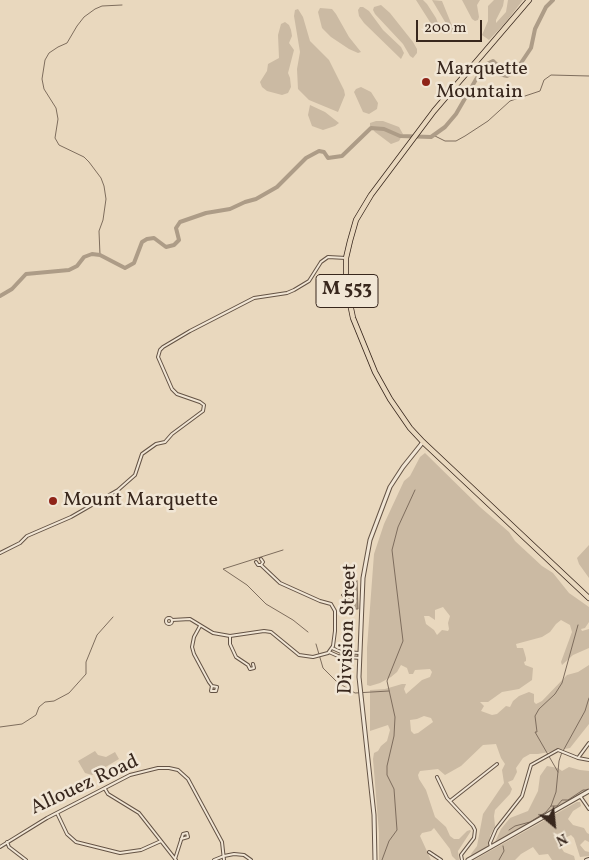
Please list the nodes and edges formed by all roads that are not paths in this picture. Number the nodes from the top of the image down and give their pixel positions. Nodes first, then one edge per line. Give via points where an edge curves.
1 (529, 0) edge
2 (346, 258) junction
3 (422, 442) junction
4 (0, 553) edge
5 (261, 565) dead end
6 (589, 598) edge
7 (172, 620) dead end
8 (200, 625) junction
9 (230, 636) junction
10 (332, 648) junction
11 (329, 652) junction
12 (360, 653) junction
13 (360, 658) junction
14 (248, 665) dead end
15 (212, 686) dead end
16 (589, 743) edge
17 (578, 758) junction
18 (589, 760) edge
19 (497, 764) dead end
20 (437, 777) dead end
21 (105, 789) junction
22 (589, 791) edge
23 (580, 796) junction
24 (450, 801) junction
25 (589, 809) edge
26 (57, 813) junction
27 (181, 838) dead end
28 (161, 841) junction
29 (7, 842) junction
30 (0, 847) edge
31 (491, 847) junction
32 (429, 852) dead end
33 (224, 856) junction
34 (589, 858) edge
35 (26, 860) edge
36 (175, 860) edge
37 (214, 860) edge
38 (224, 860) edge
39 (251, 860) edge
40 (375, 860) edge
41 (441, 860) edge
42 (462, 860) edge
43 (468, 860) edge
44 (586, 860) edge

1 - 2 main road, M 553 via 457,82 364,206 353,230
2 - 3 main road, M 553 via 347,295 375,372 390,399
2 - 4 street via 328,257 305,284 287,293 254,298 160,350 158,362 172,389 200,402 203,410 166,442 156,444 142,454 135,475 118,490
3 - 6 main road, M 553
3 - 12 street, Division Street via 390,487 370,540 362,578
5 - 10 street via 280,583 331,604 335,611
7 - 8 street via 190,619
8 - 9 street
8 - 15 street via 192,647
9 - 11 street via 271,632 299,655 313,657
9 - 14 street via 236,656
10 - 11 street
10 - 12 street
11 - 13 street
12 - 13 street, Division Street
13 - 40 street, Division Street
16 - 17 street
17 - 18 street
17 - 31 street via 558,750 531,765 522,796 496,828
19 - 24 street
20 - 24 street
21 - 26 street, Allouez Road
21 - 28 street via 138,813
21 - 33 street, Allouez Road via 141,772 158,768 178,770 188,778 222,842
22 - 23 street
23 - 25 street
23 - 31 street
24 - 42 street via 475,830 474,838 461,855
26 - 28 street via 67,834 76,842 120,853 141,850
26 - 29 street, Allouez Road
27 - 36 street
28 - 36 street
29 - 30 street, Allouez Road
29 - 35 street
31 - 43 street
32 - 41 street
33 - 37 street
33 - 38 street, Allouez Road
33 - 39 street via 240,854
34 - 44 street

